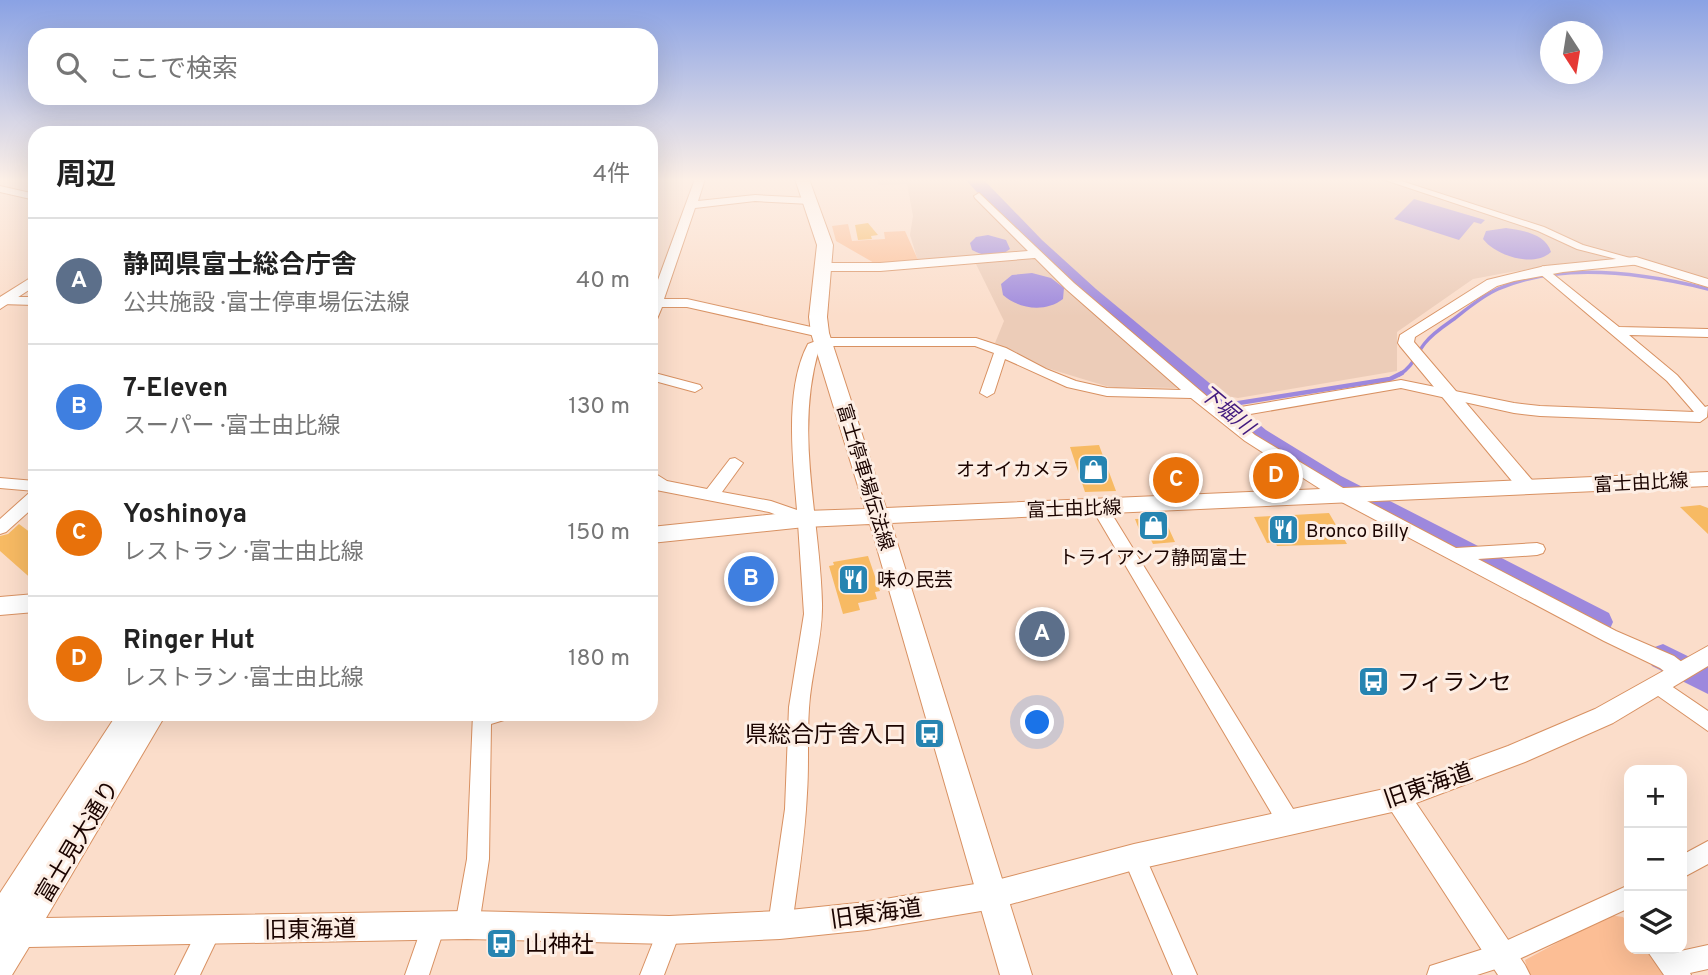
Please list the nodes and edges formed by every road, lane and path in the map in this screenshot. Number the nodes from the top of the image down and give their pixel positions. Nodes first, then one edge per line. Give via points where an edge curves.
1 (684, 224) edge
2 (818, 224) edge
3 (1006, 224) edge
4 (1527, 224) edge
5 (1039, 254) junction
6 (1636, 261) junction
7 (822, 267) junction
8 (1548, 275) junction
9 (1708, 283) edge
10 (28, 284) edge
11 (658, 292) edge
12 (28, 301) edge
13 (2, 303) edge
14 (658, 303) edge
15 (1617, 331) junction
16 (1708, 333) edge
17 (822, 337) junction
18 (1001, 351) junction
19 (658, 378) edge
20 (695, 388) dead end
21 (987, 393) dead end
22 (1194, 394) junction
23 (1451, 396) junction
24 (1705, 412) edge
25 (1219, 415) junction
26 (735, 463) dead end
27 (0, 482) edge
28 (658, 482) edge
29 (1704, 483) edge
30 (28, 485) edge
31 (1528, 487) junction
32 (712, 494) junction
33 (1342, 495) junction
34 (28, 503) edge
35 (1099, 507) junction
36 (878, 515) junction
37 (805, 519) junction
38 (0, 528) edge
39 (658, 534) edge
40 (1537, 549) dead end
41 (1455, 554) junction
42 (28, 604) edge
43 (0, 606) edge
44 (1683, 670) edge
45 (126, 721) edge
46 (150, 721) edge
47 (481, 721) edge
48 (1708, 722) edge
49 (1398, 798) junction
50 (1290, 824) junction
51 (1708, 852) edge
52 (1134, 857) junction
53 (1687, 864) edge
54 (993, 895) junction
55 (1624, 904) edge
56 (467, 925) junction
57 (780, 925) junction
58 (433, 926) junction
59 (7, 928) edge
60 (669, 930) junction
61 (209, 931) junction
62 (1708, 957) edge
63 (1670, 963) edge
64 (1508, 965) edge
65 (0, 968) edge
66 (187, 975) edge
67 (417, 975) edge
68 (652, 975) edge
69 (1016, 975) edge
70 (1185, 975) edge
71 (1439, 975) edge

1 - 11 street
2 - 7 main road, 富士停車場伝法線 via 825,244
3 - 5 street
4 - 6 street via 1580,247
5 - 7 street
5 - 22 street
6 - 8 street
6 - 9 street
7 - 17 main road, 富士停車場伝法線 via 818,317
8 - 15 street
8 - 23 street via 1492,283 1408,335 1406,343
10 - 13 street
12 - 13 street
14 - 17 street via 687,303
15 - 16 street
15 - 24 street
17 - 18 street via 976,342
17 - 36 main road, 富士停車場伝法線
17 - 37 street via 807,361 803,388
18 - 21 street
18 - 22 street via 1072,384 1107,392
19 - 20 street
22 - 25 street
23 - 24 street via 1540,411 1700,416
23 - 25 street via 1401,384
23 - 31 street
25 - 33 street
26 - 32 street
27 - 30 street
28 - 32 street
29 - 31 main road, 富士由比線
31 - 33 main road, 富士由比線
32 - 37 street
33 - 35 main road, 富士由比線
33 - 41 street
34 - 38 street
35 - 36 main road, 富士由比線
35 - 50 street
36 - 37 main road, 富士由比線
36 - 54 main road, 富士停車場伝法線
37 - 39 main road, 富士由比線
37 - 57 street via 813,603
40 - 41 street
41 - 44 street
42 - 43 main road
44 - 48 street
44 - 49 street, 旧東海道 via 1604,716
45 - 59 street, 富士見大通り
46 - 59 street, 富士見大通り
47 - 56 street via 478,859
49 - 50 street, 旧東海道
49 - 64 street
50 - 52 street, 旧東海道
51 - 53 street
52 - 54 street, 旧東海道
52 - 70 street
54 - 57 street, 旧東海道
54 - 69 main road, 富士停車場伝法線
55 - 64 street
56 - 58 street, 旧東海道
56 - 60 street, 旧東海道
57 - 60 street, 旧東海道
58 - 61 street, 旧東海道
58 - 67 street
59 - 61 street, 旧東海道
59 - 65 street, 富士見大通り
60 - 68 street
61 - 66 street
62 - 63 street
64 - 71 street

